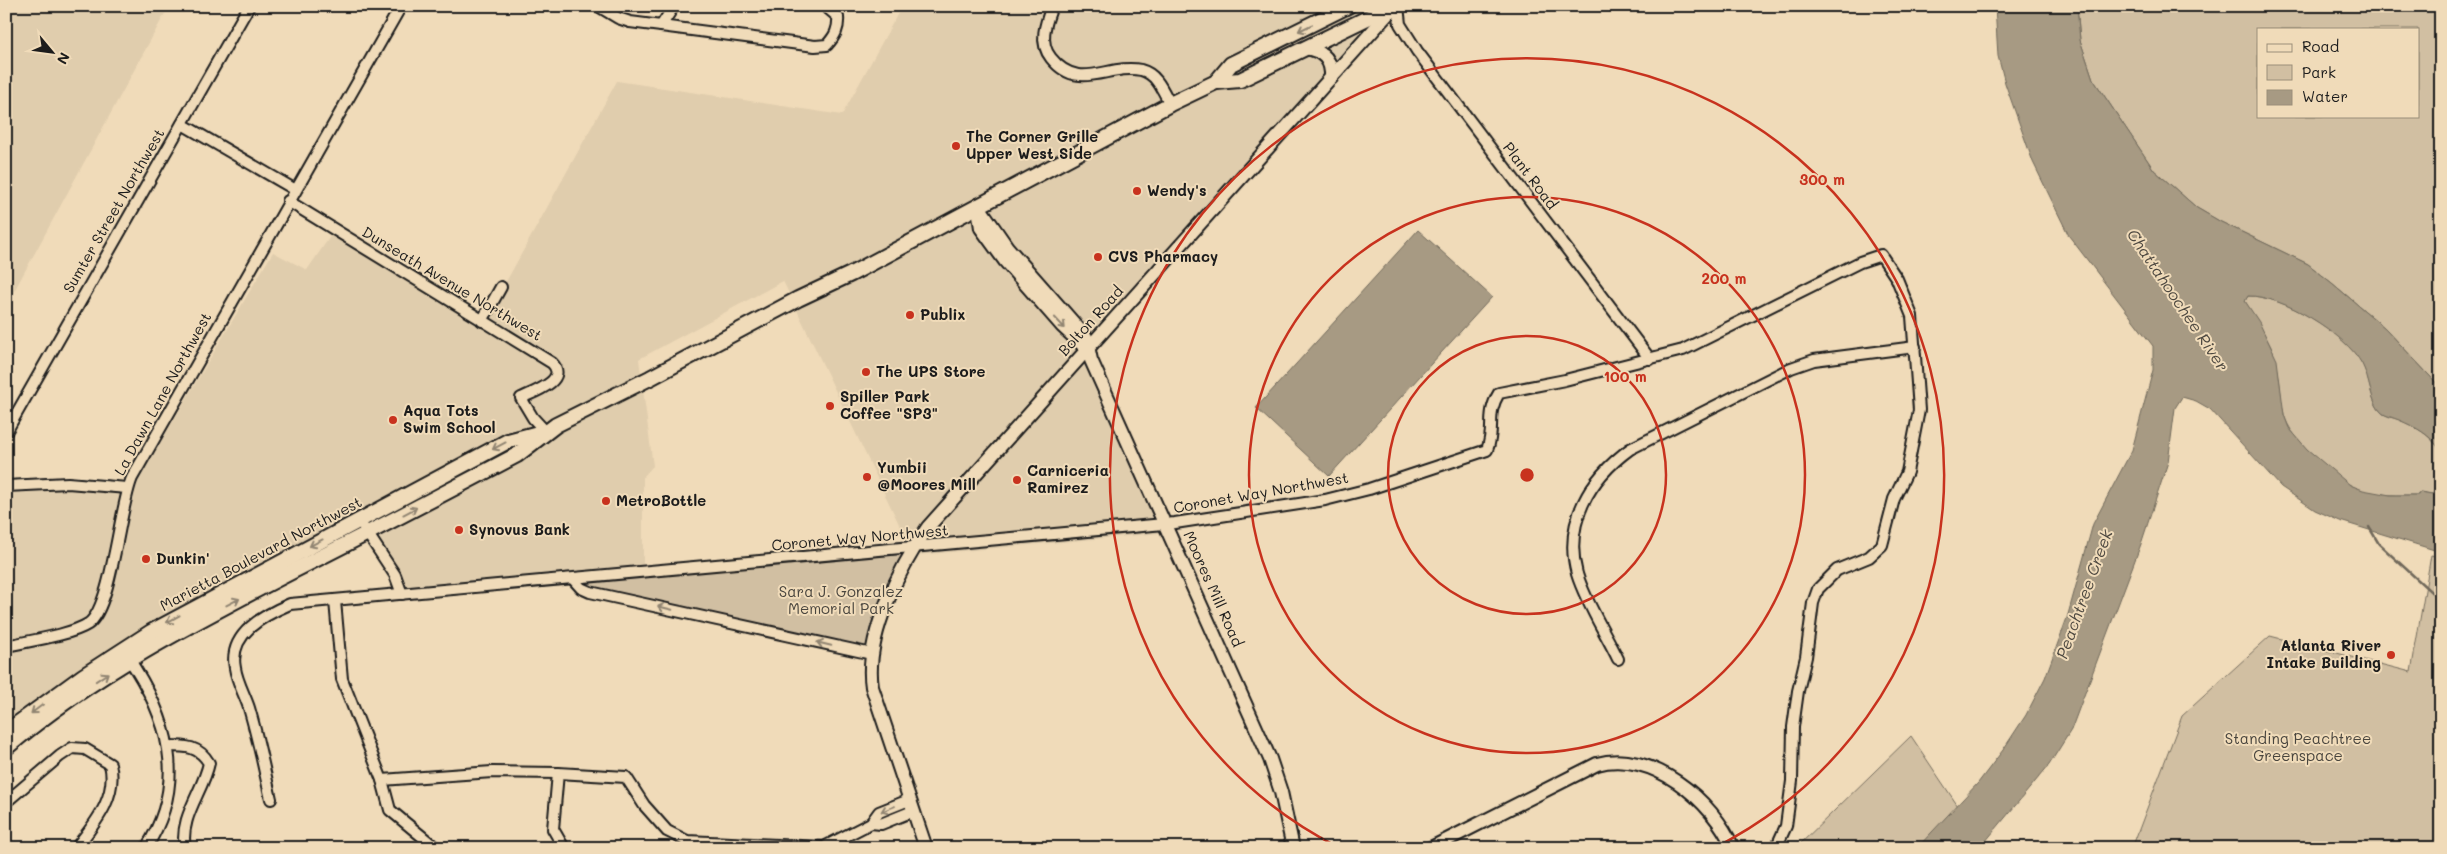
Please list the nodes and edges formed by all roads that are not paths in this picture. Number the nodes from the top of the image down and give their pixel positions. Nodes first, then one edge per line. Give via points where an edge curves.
1 (249, 6) edge
2 (401, 6) edge
3 (598, 6) edge
4 (674, 6) edge
5 (825, 6) edge
6 (1052, 6) edge
7 (1348, 6) edge
8 (1395, 6) edge
9 (661, 26) junction
10 (1306, 48) junction
11 (1332, 78) junction
12 (1216, 82) junction
13 (1170, 104) junction
14 (182, 124) junction
15 (294, 189) junction
16 (288, 201) junction
17 (978, 205) junction
18 (501, 287) dead end
19 (482, 321) junction
20 (1915, 347) junction
21 (1087, 349) junction
22 (1650, 359) junction
23 (545, 431) junction
24 (6, 432) edge
25 (6, 486) edge
26 (128, 488) junction
27 (359, 520) junction
28 (1165, 524) junction
29 (367, 534) junction
30 (914, 548) junction
31 (573, 579) junction
32 (402, 594) junction
33 (335, 601) junction
34 (6, 646) edge
35 (126, 654) junction
36 (872, 654) junction
37 (1618, 660) dead end
38 (6, 732) edge
39 (168, 746) junction
40 (6, 748) edge
41 (558, 773) junction
42 (382, 780) junction
43 (271, 799) dead end
44 (6, 802) edge
45 (911, 805) junction
46 (690, 844) edge
47 (823, 847) edge
48 (76, 848) edge
49 (146, 848) edge
50 (186, 848) edge
51 (436, 848) edge
52 (564, 848) edge
53 (926, 848) edge
54 (1293, 848) edge
55 (1431, 848) edge
56 (1733, 848) edge
57 (1776, 848) edge

1 - 14 street, Sumter Street Northwest
2 - 15 street
3 - 9 street via 630,22
4 - 9 street
5 - 9 street via 838,17 839,26 827,45
6 - 13 street via 1044,30 1048,54 1056,65 1068,73 1084,76 1140,70 1152,75
7 -> 12 main road via 1231,64
8 - 10 main road
8 - 11 street, Bolton Road
8 - 22 street, Plant Road via 1400,24 1417,51
10 - 11 street via 1325,56 1332,68
10 - 12 main road via 1240,80
11 - 21 street, Bolton Road
12 - 13 main road
13 - 17 main road
14 - 15 street
14 - 24 street, Sumter Street Northwest
15 - 16 street, La Dawn Lane Northwest
16 - 19 street, Dunseath Avenue Northwest
16 - 26 street, La Dawn Lane Northwest
17 - 21 street, Moores Mill Road via 980,228 1005,262
17 - 23 main road via 852,274
18 - 19 street
19 - 23 street, Dunseath Avenue Northwest via 556,367 554,380 521,398
20 - 22 street, Coronet Way Northwest via 1912,316 1897,279 1881,255 1860,262 1683,350
20 - 37 street via 1814,360 1792,368 1630,449 1606,468 1596,479 1578,516 1574,559 1582,586
20 - 57 street, Coronet Way Northwest via 1919,410 1907,472 1894,499 1882,545 1869,557 1837,570 1818,589 1813,603 1798,691 1787,817
21 - 28 street, Moores Mill Road
21 - 30 street, Bolton Road via 928,527
22 - 28 street, Coronet Way Northwest via 1499,394 1492,405 1492,437 1487,450 1325,500
23 -> 27 main road, Marietta Boulevard Northwest via 508,441
29 -> 23 main road via 516,456
25 - 26 street via 68,483
26 - 34 street, La Dawn Lane Northwest via 98,613 88,624 73,630
27 - 29 street
27 -> 35 main road, Marietta Boulevard Northwest via 193,608
28 - 30 street, Coronet Way Northwest
28 - 54 street, Moores Mill Road via 1272,767
29 - 32 street via 395,575
35 -> 29 main road
30 - 31 street, Coronet Way Northwest
30 - 36 street, Bolton Road via 888,603
31 - 32 street, Coronet Way Northwest
36 -> 31 street via 590,592
32 - 33 street, Coronet Way Northwest
33 - 42 street via 342,679
33 - 43 street, Coronet Way Northwest via 290,604 270,612 240,638 233,655 235,670 250,708
35 -> 38 main road, Marietta Boulevard Northwest
35 - 39 street via 155,702
40 -> 35 main road
36 - 45 street, Bolton Road via 869,671 872,687
39 - 49 street via 167,795 158,827
39 - 50 street via 194,748 204,754 209,763 206,777 189,810 184,841
41 - 42 street via 492,772
41 - 46 street via 626,777 644,805 667,831
41 - 52 street via 553,829
42 - 51 street via 390,810
44 - 48 street via 72,748 86,749 110,764 112,775 104,810
45 - 47 street via 881,824 871,824
45 - 53 street, Bolton Road
46 - 47 street
55 - 56 street via 1610,760 1642,766 1697,795 1723,827

